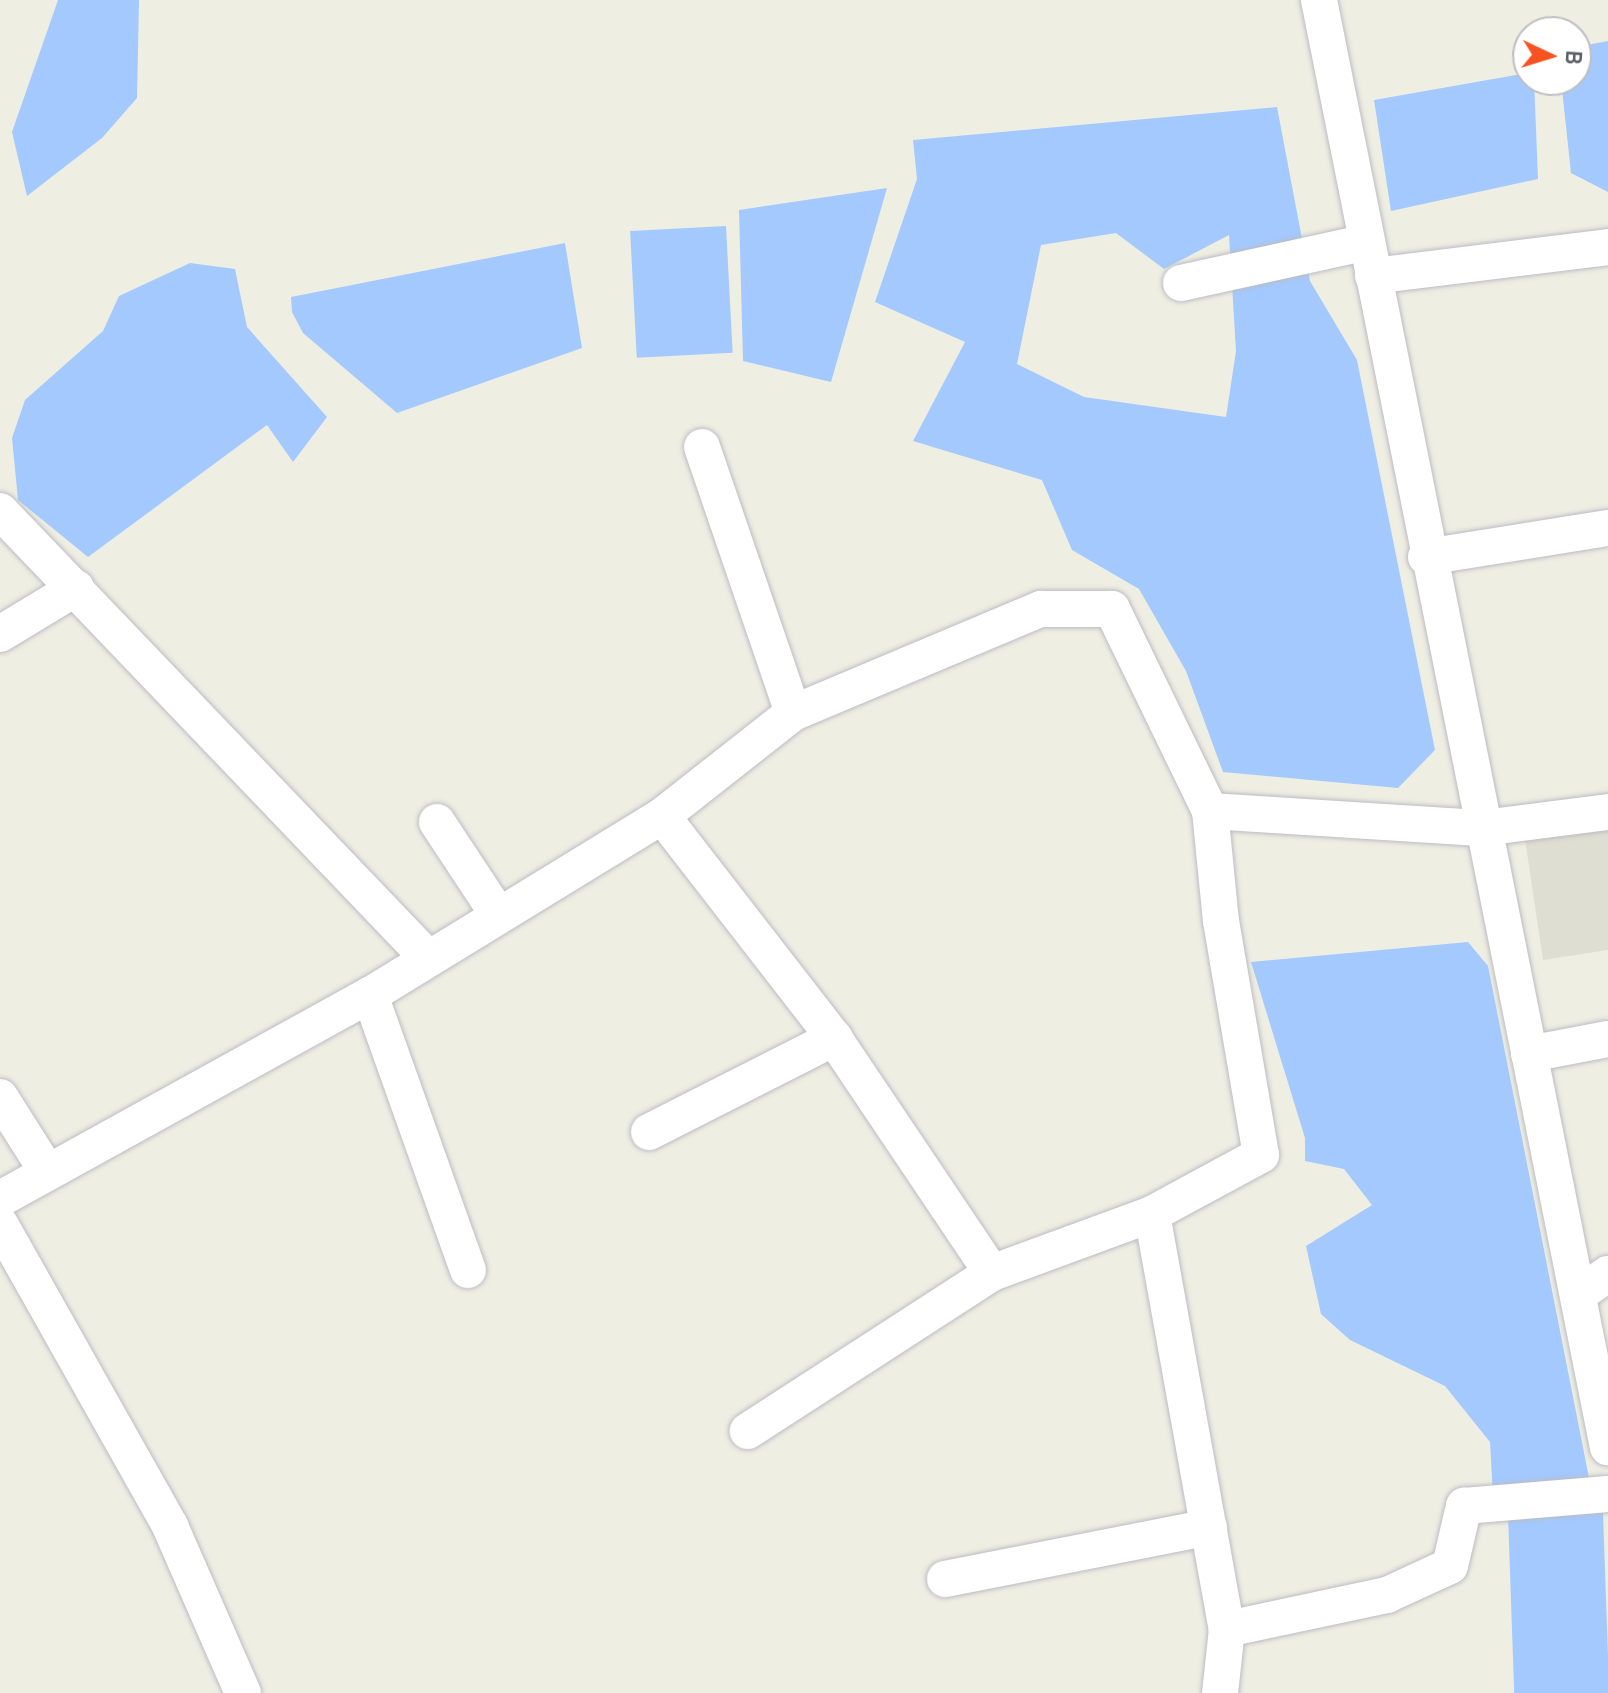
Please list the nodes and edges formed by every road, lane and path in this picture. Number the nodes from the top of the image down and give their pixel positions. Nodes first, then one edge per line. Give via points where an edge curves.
1 (1319, 0) edge
2 (1608, 247) edge
3 (1370, 259) junction
4 (1181, 283) dead end
5 (702, 447) dead end
6 (0, 511) edge
7 (1608, 528) edge
8 (1426, 557) junction
9 (76, 588) junction
10 (0, 634) edge
11 (793, 713) junction
12 (1210, 811) junction
13 (1608, 812) edge
14 (662, 816) junction
15 (437, 822) dead end
16 (1483, 828) junction
17 (497, 913) junction
18 (426, 956) junction
19 (370, 995) junction
20 (834, 1038) junction
21 (1608, 1039) edge
22 (1529, 1054) junction
23 (0, 1097) edge
24 (649, 1132) dead end
25 (47, 1171) junction
26 (0, 1199) edge
27 (1152, 1214) junction
28 (0, 1224) edge
29 (468, 1270) dead end
30 (992, 1273) junction
31 (1608, 1274) edge
32 (1579, 1294) junction
33 (748, 1431) dead end
34 (1608, 1447) edge
35 (1608, 1494) edge
36 (1209, 1527) junction
37 (945, 1579) dead end
38 (1227, 1629) junction
39 (1214, 1690) edge
40 (243, 1693) edge

1 - 3 street
2 - 3 street
3 - 4 street
3 - 8 street
5 - 11 street
6 - 9 street
7 - 8 street
8 - 16 street
9 - 10 street
9 - 18 street
11 - 12 street via 1041,609 1112,609
11 - 14 street
12 - 16 street
12 - 27 street via 1221,921 1261,1155
13 - 16 street
14 - 17 street
14 - 20 street
15 - 17 street
16 - 22 street
17 - 18 street
18 - 19 street
19 - 25 street
19 - 29 street
20 - 24 street
20 - 30 street
21 - 22 street
22 - 32 street
23 - 25 street
25 - 26 street
27 - 30 street
27 - 36 street
28 - 40 street via 170,1526
30 - 33 street
31 - 32 street
32 - 34 street
35 - 38 street via 1464,1506 1450,1566 1387,1595
36 - 37 street
36 - 38 street
38 - 39 street

